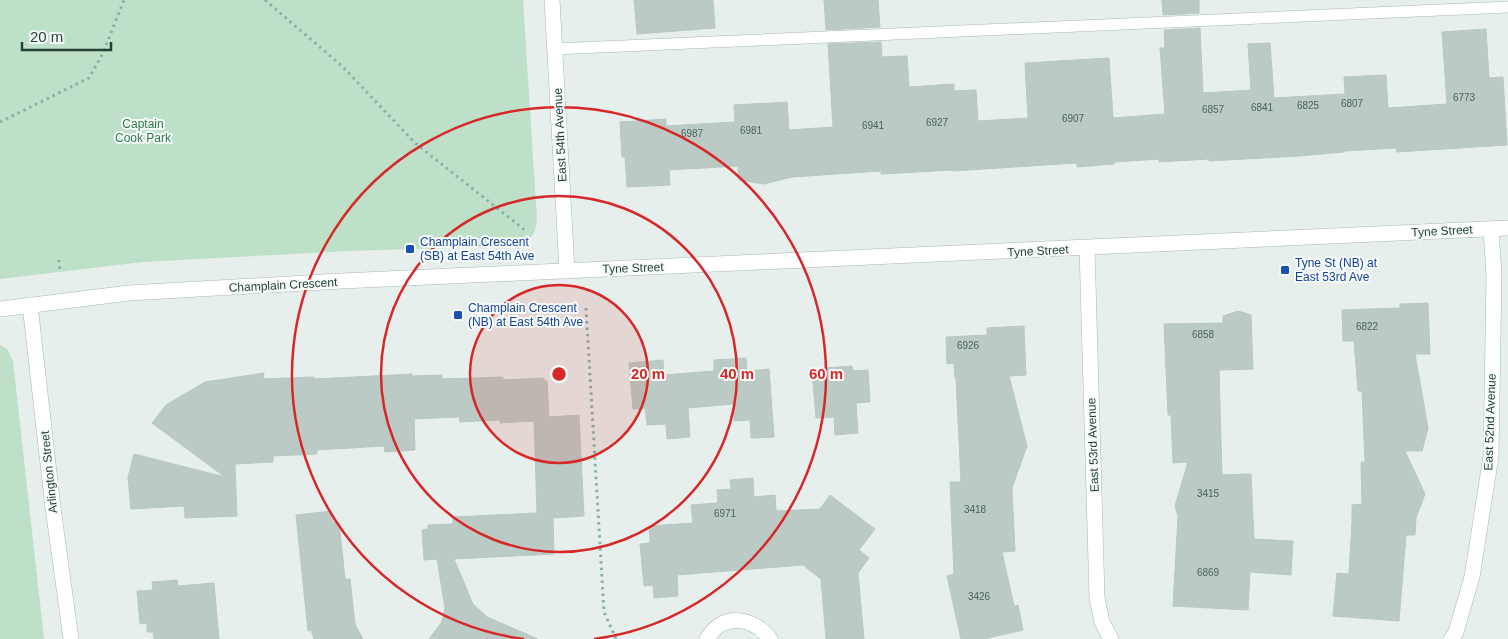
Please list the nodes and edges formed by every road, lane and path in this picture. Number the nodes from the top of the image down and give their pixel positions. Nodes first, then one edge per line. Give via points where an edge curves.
1 (124, 0) edge
2 (265, 0) edge
3 (552, 0) edge
4 (1508, 7) edge
5 (555, 49) junction
6 (0, 122) edge
7 (1508, 228) edge
8 (1491, 229) junction
9 (526, 231) dead end
10 (1087, 248) junction
11 (59, 260) dead end
12 (567, 271) junction
13 (60, 272) dead end
14 (30, 305) junction
15 (586, 308) dead end
16 (0, 309) edge
17 (71, 639) edge
18 (616, 639) edge
19 (707, 639) edge
20 (770, 639) edge
21 (1111, 639) edge
22 (1451, 639) edge

1 - 6 path via 103,53 88,78
2 - 9 path via 344,67 415,143
3 - 5 street, East 54th Avenue
4 - 5 lane
5 - 12 street, East 54th Avenue
7 - 8 street, Tyne Street
8 - 10 street, Tyne Street
8 - 22 street, East 52nd Avenue via 1494,281 1491,456 1472,577
10 - 12 street, Tyne Street
10 - 21 street, East 53rd Avenue via 1097,598 1102,622
11 - 13 path
12 - 14 street, Champlain Crescent via 139,293
14 - 16 street, Champlain Crescent
14 - 17 street, Arlington Street
15 - 18 path via 604,612
19 - 20 street via 720,626 743,620 764,630

